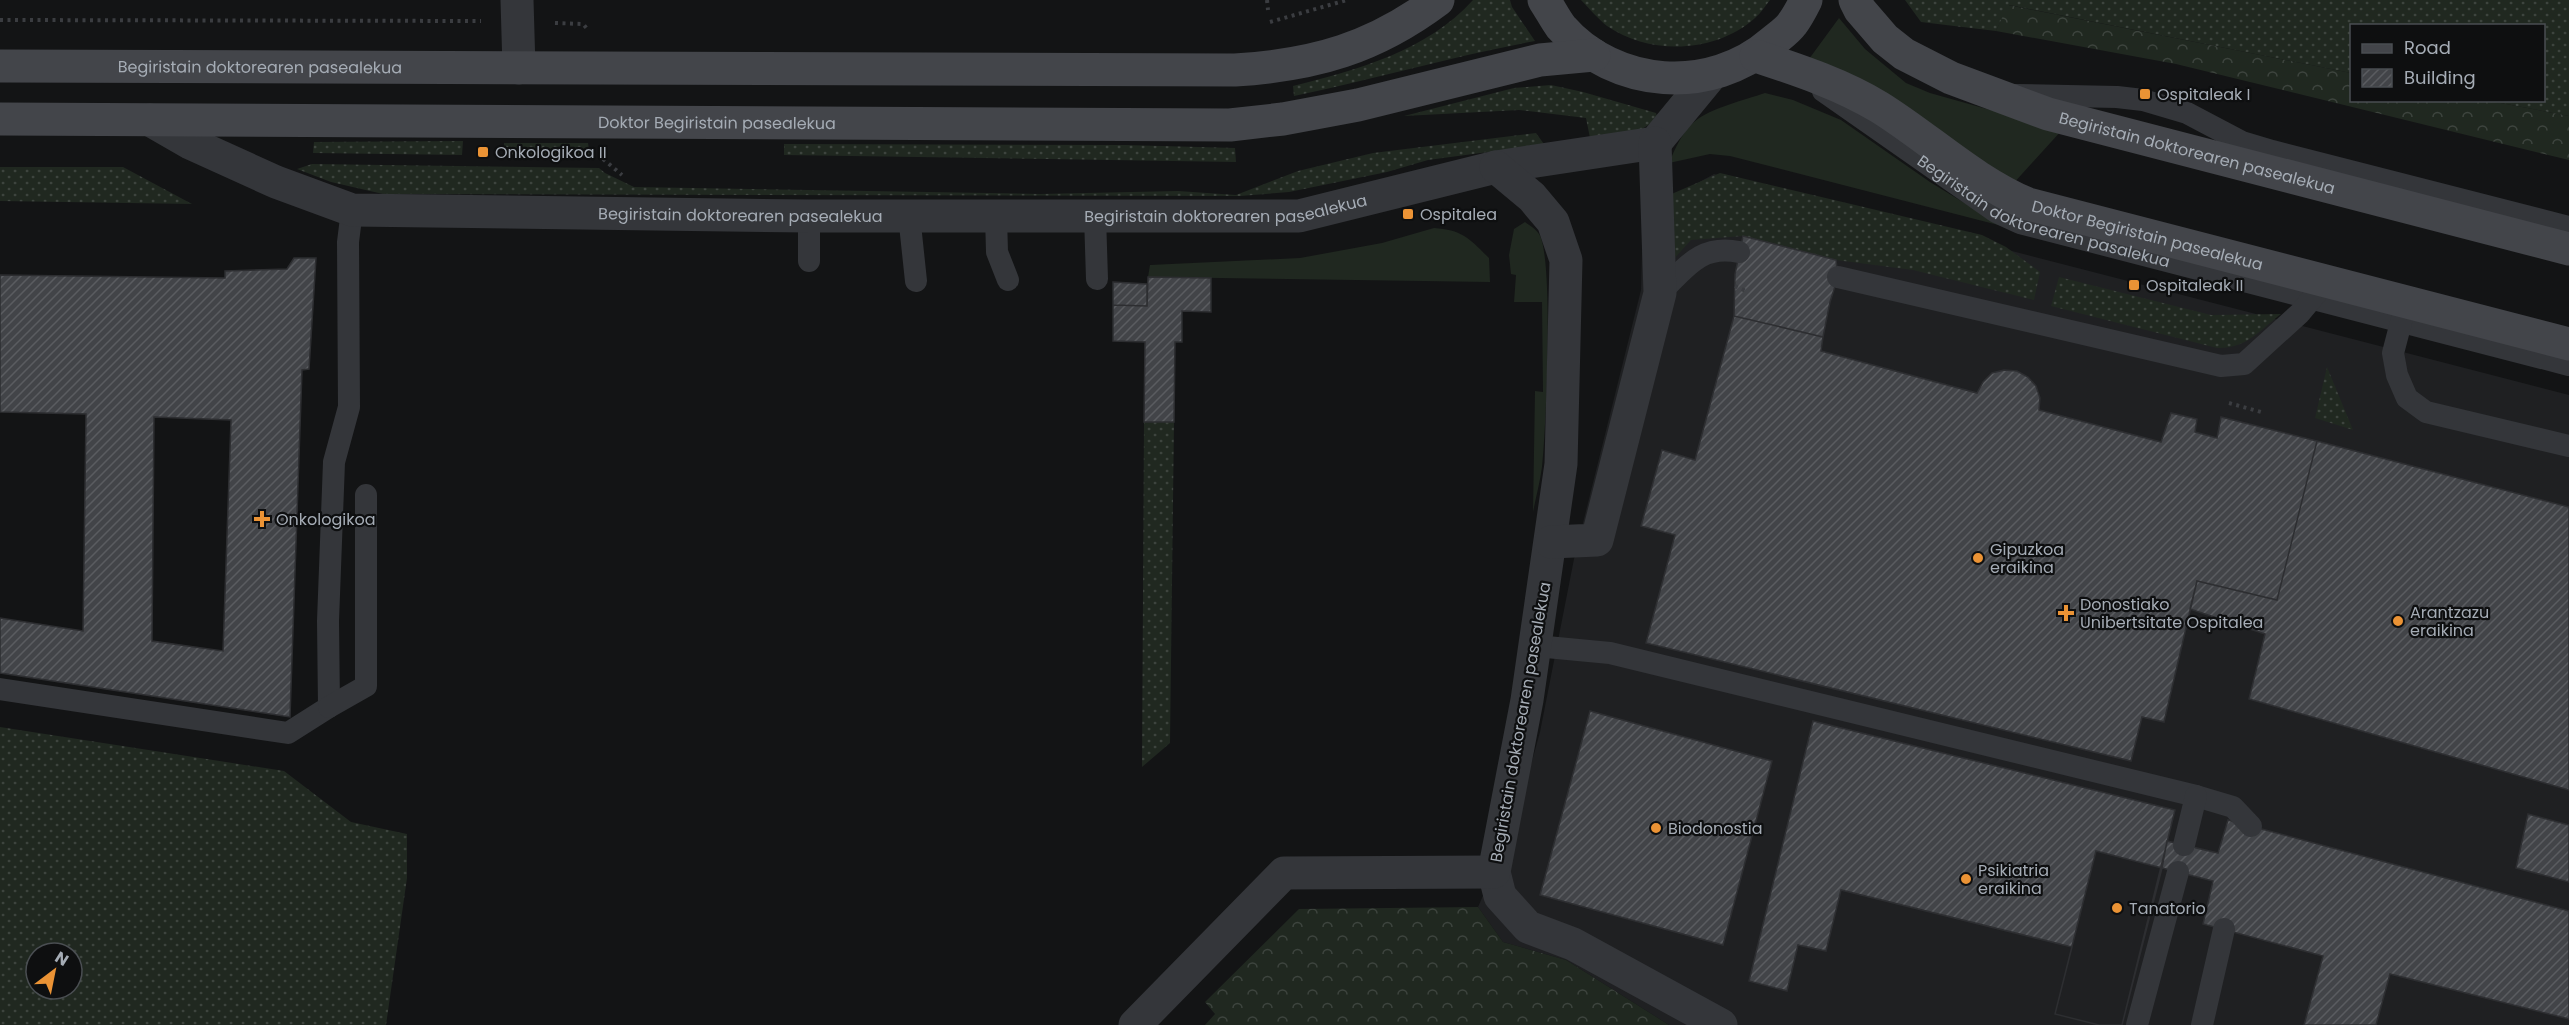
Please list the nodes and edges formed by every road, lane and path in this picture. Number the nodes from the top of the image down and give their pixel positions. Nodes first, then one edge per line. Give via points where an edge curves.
1 (517, 0) edge
2 (1267, 0) edge
3 (1347, 0) edge
4 (1438, 0) edge
5 (1544, 0) edge
6 (1806, 0) edge
7 (1855, 0) edge
8 (1268, 10) dead end
9 (0, 20) edge
10 (481, 21) dead end
11 (1270, 22) dead end
12 (1594, 55) junction
13 (1756, 56) junction
14 (0, 66) edge
15 (519, 68) junction
16 (1711, 75) junction
17 (1997, 95) junction
18 (0, 119) edge
19 (150, 120) junction
20 (1655, 143) junction
21 (1496, 167) junction
22 (352, 210) junction
23 (809, 216) junction
24 (909, 216) junction
25 (996, 216) junction
26 (1095, 216) junction
27 (2569, 227) edge
28 (2569, 249) edge
29 (1739, 252) dead end
30 (809, 261) dead end
31 (1838, 277) dead end
32 (1097, 279) dead end
33 (1008, 280) dead end
34 (916, 281) dead end
35 (1735, 286) dead end
36 (2320, 290) junction
37 (1746, 291) dead end
38 (1660, 293) junction
39 (2404, 312) junction
40 (2569, 344) edge
41 (2569, 364) edge
42 (2229, 403) dead end
43 (2261, 412) dead end
44 (2569, 446) edge
45 (366, 495) dead end
46 (1543, 541) junction
47 (1536, 646) junction
48 (0, 689) edge
49 (328, 707) junction
50 (2196, 796) junction
51 (2251, 826) dead end
52 (2184, 845) dead end
53 (1494, 872) junction
54 (2178, 872) dead end
55 (2224, 929) dead end
56 (1135, 1025) edge
57 (1721, 1025) edge
58 (2137, 1025) edge
59 (2202, 1025) edge

1 - 15 street
2 - 8 path
3 - 11 path
4 - 15 main road, Begiristain doktorearen pasealekua via 1391,31 1348,50 1277,68
5 - 12 main road via 1561,27
6 - 13 main road via 1791,25
7 - 17 main road, Begiristain doktorearen pasealekua via 1885,39 1904,54 1951,78
9 - 10 path
12 - 16 main road via 1621,69 1650,77 1681,79
12 - 19 main road, Doktor Begiristain pasealekua via 1540,60 1358,105 1230,125
13 - 16 main road
13 - 36 main road, Doktor Begiristain pasealekua via 1839,86 1879,107 2004,194 2028,204
14 - 15 main road, Begiristain doktorearen pasealekua
16 - 20 street
17 - 27 lane via 2143,100 2187,113 2242,142 2272,151
17 - 28 main road, Begiristain doktorearen pasealekua via 2048,114
18 - 19 main road, Begiristain doktorearen pasealekua
19 - 22 street, Begiristain doktorearen pasealekua via 265,177
20 - 21 street, Begiristain doktorearen pasealekua
20 - 38 street
21 - 26 street, Begiristain doktorearen pasealekua via 1299,216
21 - 46 street, Begiristain doktorearen pasealekua via 1532,197 1553,222 1566,260 1561,464
22 - 23 street, Begiristain doktorearen pasealekua
22 - 49 lane via 348,243 348,407 334,462
23 - 24 street, Begiristain doktorearen pasealekua
23 - 30 lane
24 - 25 street, Begiristain doktorearen pasealekua
24 - 34 lane
25 - 26 street, Begiristain doktorearen pasealekua
25 - 33 lane via 996,252
26 - 32 lane
29 - 38 lane via 1722,248 1697,257
31 - 36 lane via 2222,366 2244,364
35 - 37 path
36 - 39 main road, Doktor Begiristain pasealekua
38 - 46 street via 1597,540
39 - 40 main road, Doktor Begiristain pasealekua
39 - 41 lane
39 - 44 lane via 2393,352 2407,398 2426,412
42 - 43 path
45 - 49 lane via 366,686
46 - 47 street, Begiristain doktorearen pasealekua
47 - 50 lane via 1610,653
47 - 53 street, Begiristain doktorearen pasealekua
48 - 49 lane via 288,733
50 - 51 lane via 2233,807
50 - 52 lane
53 - 56 street via 1284,873
53 - 57 street, Begiristain doktorearen pasealekua via 1500,896 1528,927 1574,944
54 - 58 lane
55 - 59 lane

